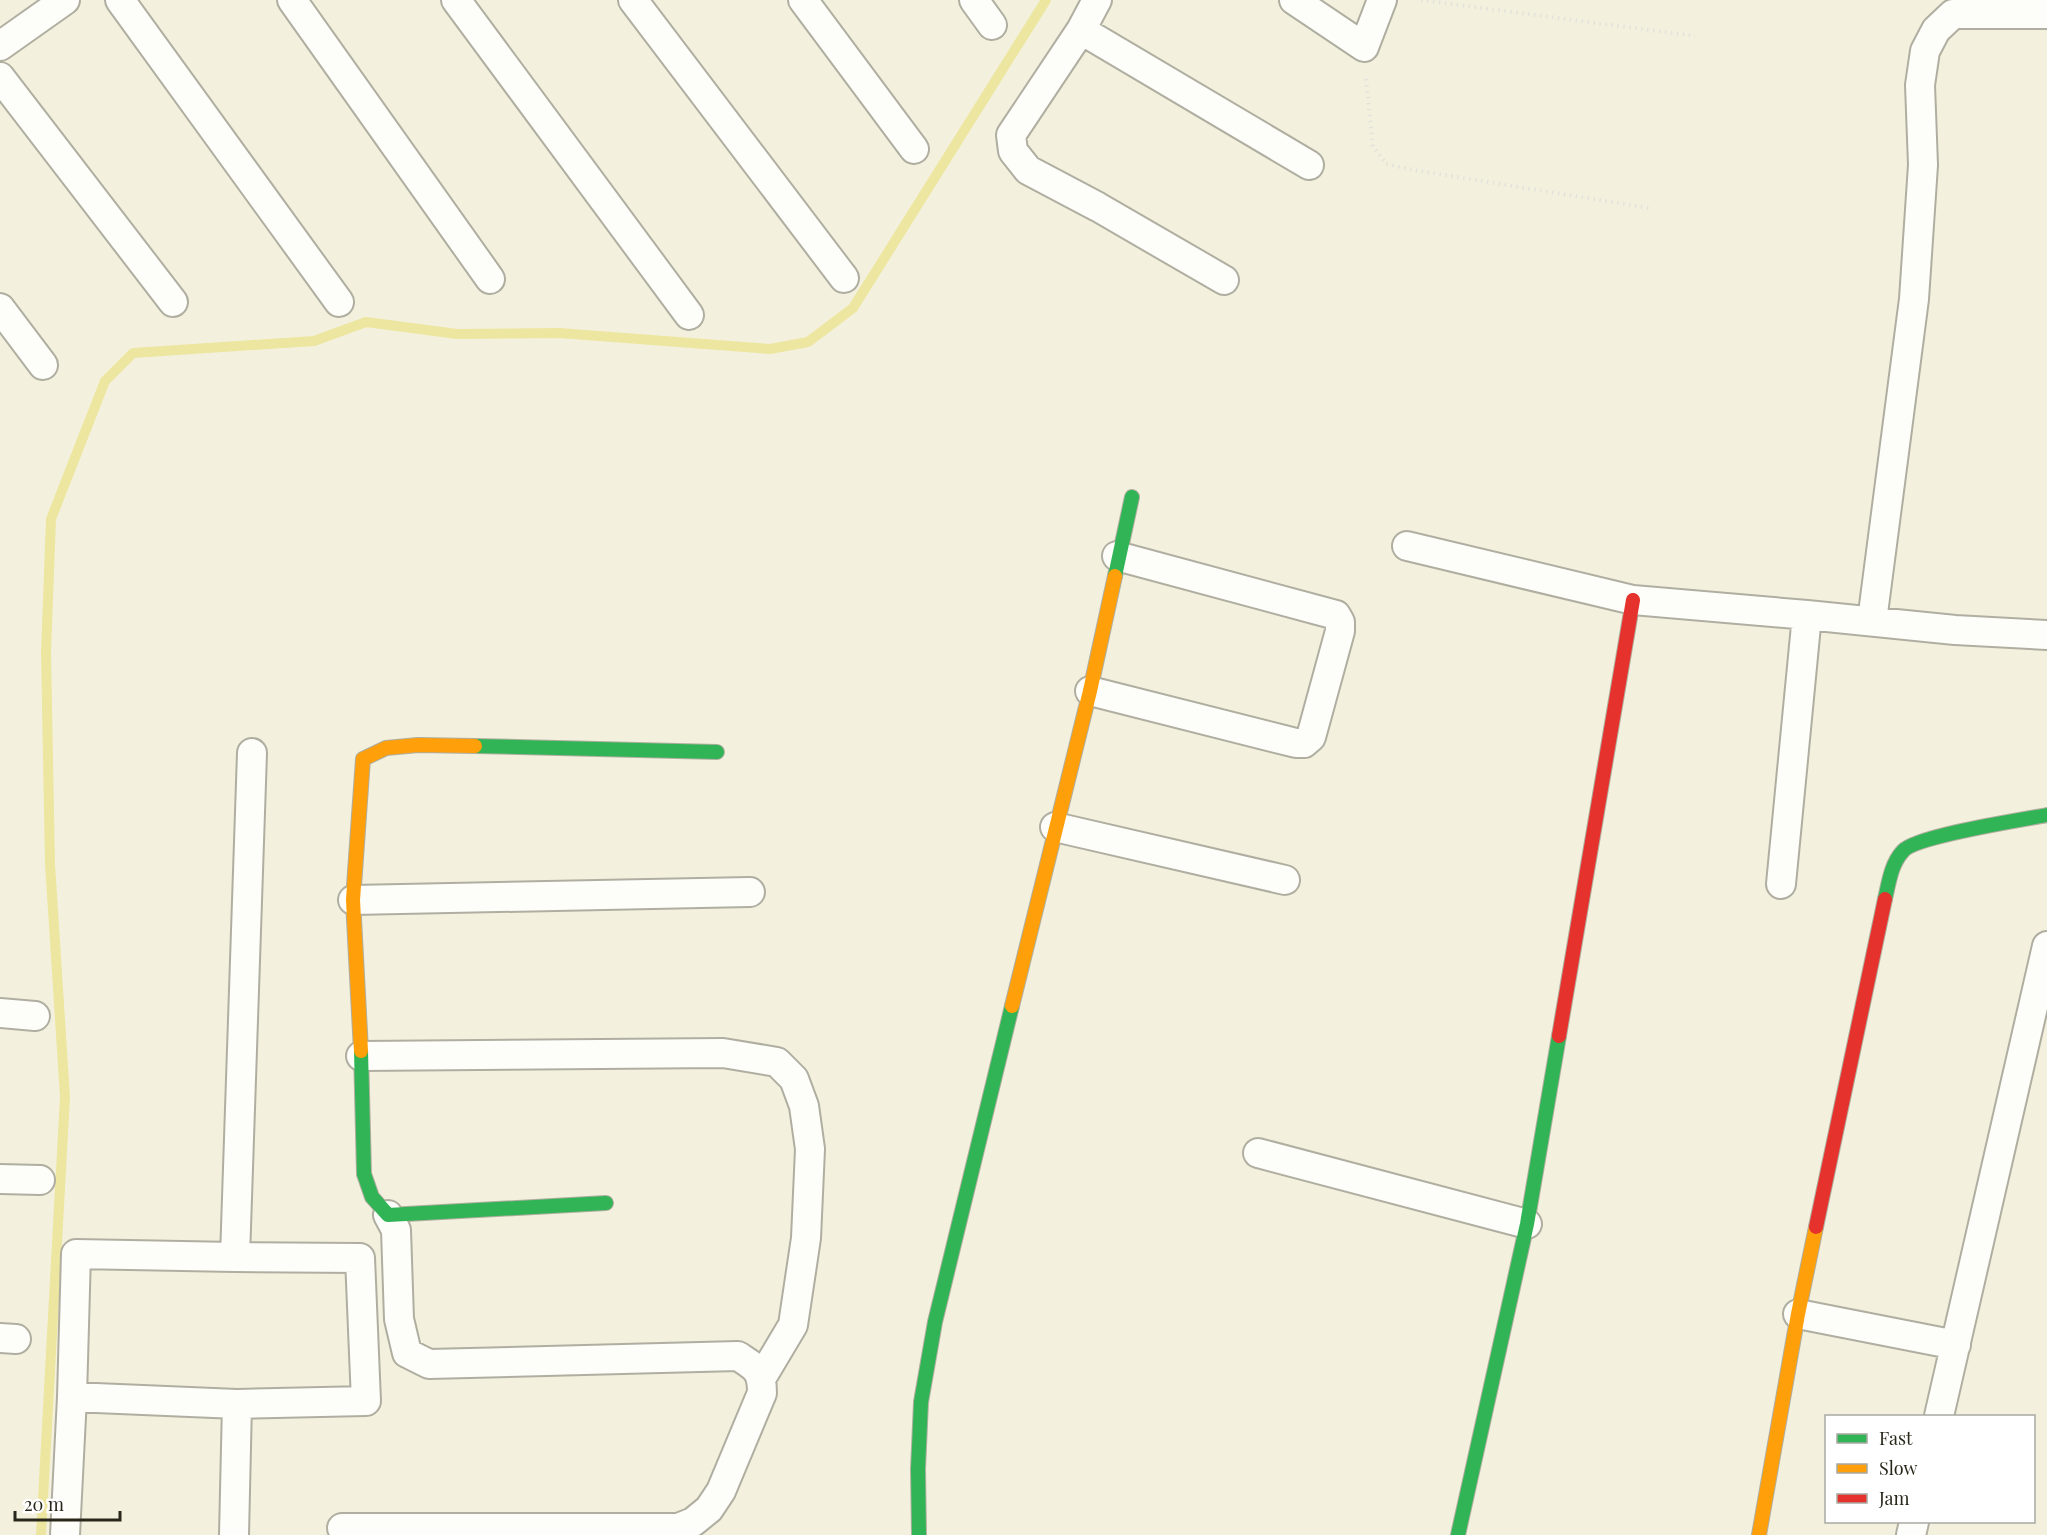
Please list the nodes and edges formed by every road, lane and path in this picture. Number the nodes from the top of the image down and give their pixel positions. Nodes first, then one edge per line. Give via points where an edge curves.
1 (65, 0) edge
2 (120, 0) edge
3 (292, 0) edge
4 (456, 0) edge
5 (633, 0) edge
6 (803, 0) edge
7 (974, 0) edge
8 (1097, 0) edge
9 (1294, 0) edge
10 (1382, 0) edge
11 (1421, 0) edge
12 (2047, 14) edge
13 (992, 25) dead end
14 (1081, 30) junction
15 (1695, 36) dead end
16 (0, 46) edge
17 (1364, 47) junction
18 (0, 77) edge
19 (914, 149) dead end
20 (1309, 165) dead end
21 (1649, 208) dead end
22 (844, 278) dead end
23 (490, 279) dead end
24 (1224, 280) dead end
25 (173, 302) dead end
26 (339, 302) dead end
27 (0, 308) edge
28 (689, 315) dead end
29 (43, 364) dead end
30 (1132, 497) dead end
31 (1407, 546) dead end
32 (1118, 556) junction
33 (1633, 600) junction
34 (1807, 615) junction
35 (1872, 621) junction
36 (2047, 635) edge
37 (1090, 691) junction
38 (717, 752) dead end
39 (252, 753) dead end
40 (2047, 815) edge
41 (1055, 827) junction
42 (1285, 880) dead end
43 (1781, 884) dead end
44 (750, 892) dead end
45 (352, 900) junction
46 (2047, 946) edge
47 (0, 1013) edge
48 (35, 1016) dead end
49 (2035, 1051) edge
50 (361, 1056) junction
51 (1258, 1153) dead end
52 (0, 1179) edge
53 (40, 1180) dead end
54 (606, 1203) dead end
55 (388, 1215) junction
56 (1527, 1224) junction
57 (234, 1257) junction
58 (1798, 1314) junction
59 (1956, 1345) junction
60 (762, 1377) junction
61 (72, 1397) junction
62 (237, 1404) junction
63 (1939, 1415) edge
64 (342, 1528) dead end
65 (660, 1531) edge
66 (65, 1535) edge
67 (234, 1535) edge
68 (919, 1535) edge
69 (1458, 1535) edge
70 (1759, 1535) edge

1 - 16 street
2 - 26 street
3 - 23 street
4 - 28 street
5 - 22 street
6 - 19 street
7 - 13 street
8 - 14 street
9 - 17 street
10 - 17 street
11 - 15 path
12 - 35 street via 1953,14 1936,30 1924,51 1920,85 1923,165 1914,299
14 - 20 street
14 - 24 street via 1011,135 1013,151 1028,170
17 - 21 path via 1372,146 1386,164
18 - 25 street
27 - 29 street
30 - 32 street
31 - 33 street
32 - 37 street
32 - 37 street via 1336,615 1341,627 1311,737 1304,743
33 - 34 street
33 - 56 street
34 - 35 street
34 - 43 street
35 - 36 street
37 - 41 street
38 - 45 street via 418,745 386,748 363,759
39 - 57 street
40 - 58 street via 1915,843 1904,849 1894,863
41 - 42 street
41 - 68 street via 935,1322 921,1402
44 - 45 street
45 - 50 street
46 - 49 street
47 - 48 street
49 - 59 street
50 - 55 street via 364,1174 367,1191
50 - 60 street via 723,1053 777,1062 794,1079 804,1106 810,1149 806,1238 793,1325
51 - 56 street
52 - 53 street
54 - 55 street
55 - 60 street via 396,1230 399,1319 407,1353 429,1364 738,1356 754,1366
56 - 69 street
57 - 61 street via 75,1254
57 - 62 street via 360,1258 366,1401
58 - 59 street
58 - 70 street
59 - 63 street
60 - 65 street via 762,1393 710,1509 693,1522
61 - 62 street
61 - 66 street
62 - 67 street
64 - 65 street

